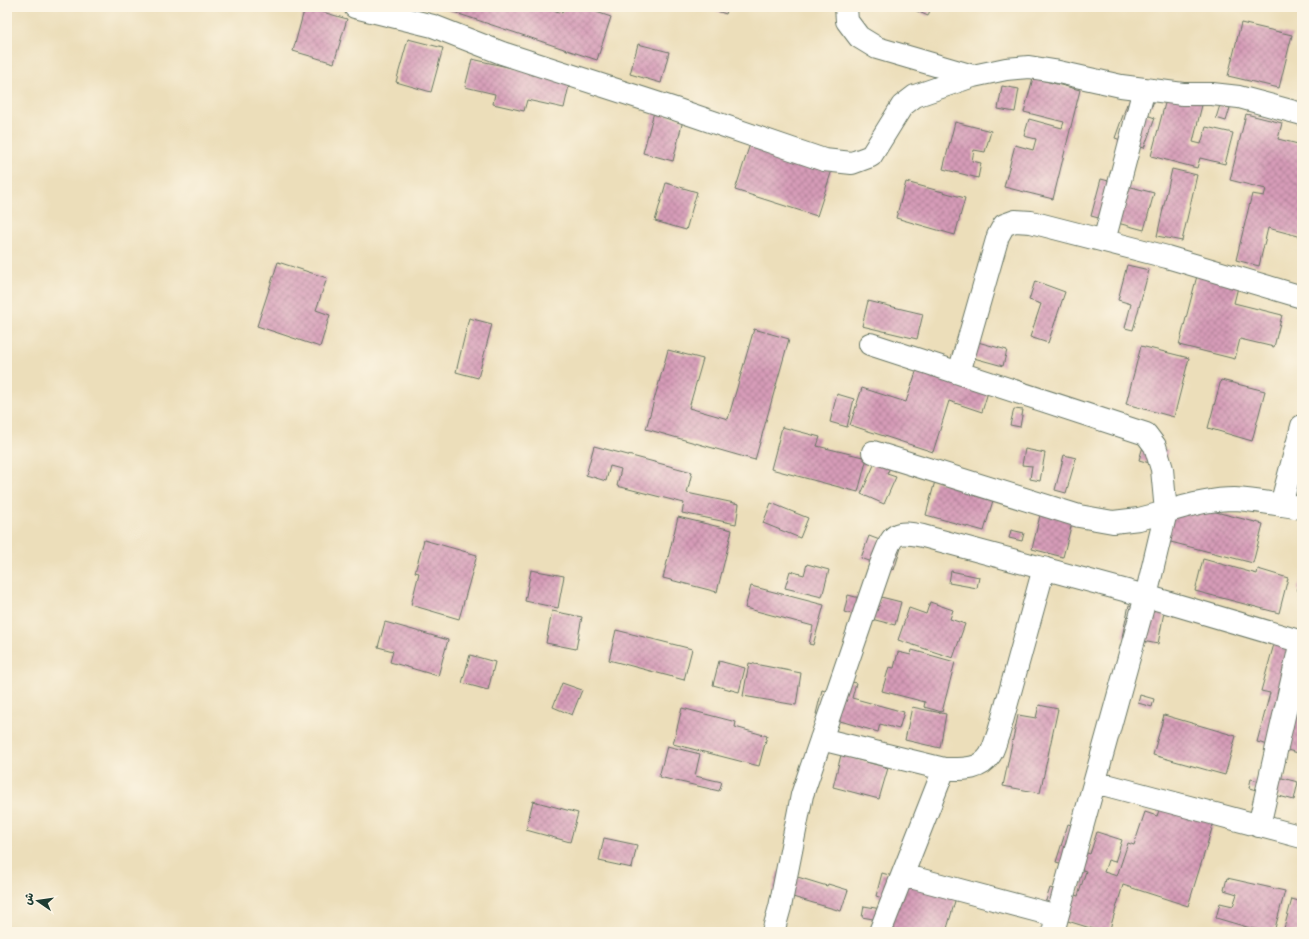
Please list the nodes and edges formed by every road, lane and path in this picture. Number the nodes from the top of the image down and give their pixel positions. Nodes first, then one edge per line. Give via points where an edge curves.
1 (355, 7) edge
2 (846, 7) edge
3 (973, 76) junction
4 (1144, 89) junction
5 (1302, 114) edge
6 (1104, 241) junction
7 (1302, 297) edge
8 (870, 344) dead end
9 (959, 373) junction
10 (1302, 426) edge
11 (873, 452) dead end
12 (1292, 507) edge
13 (1166, 512) junction
14 (1044, 568) junction
15 (1146, 596) junction
16 (1301, 641) edge
17 (821, 739) junction
18 (944, 769) junction
19 (1095, 782) junction
20 (1259, 826) junction
21 (1302, 837) edge
22 (903, 875) junction
23 (1055, 924) edge
24 (773, 932) edge
25 (880, 932) edge

1 - 3 street via 433,26 502,53 824,160 852,163 871,156 902,106 915,96
2 - 3 street via 847,21 859,36 877,48
3 - 4 street via 1030,67
4 - 5 street via 1239,97
4 - 6 street
6 - 7 street
6 - 9 street via 1031,222 1015,221 1004,225 998,236
8 - 9 street
9 - 13 street via 1146,434 1155,446 1162,468
10 - 12 street
11 - 13 street via 1079,516 1113,522
12 - 13 street via 1233,499 1210,501
13 - 15 street
14 - 15 street
14 - 17 street via 923,536 898,533 891,540 881,564
14 - 18 street via 1000,732 990,756 970,769
15 - 16 street
15 - 19 street
16 - 20 street
17 - 18 street
17 - 24 street via 802,795
18 - 22 street
19 - 20 street
19 - 23 street
20 - 21 street
22 - 23 street
22 - 25 street

